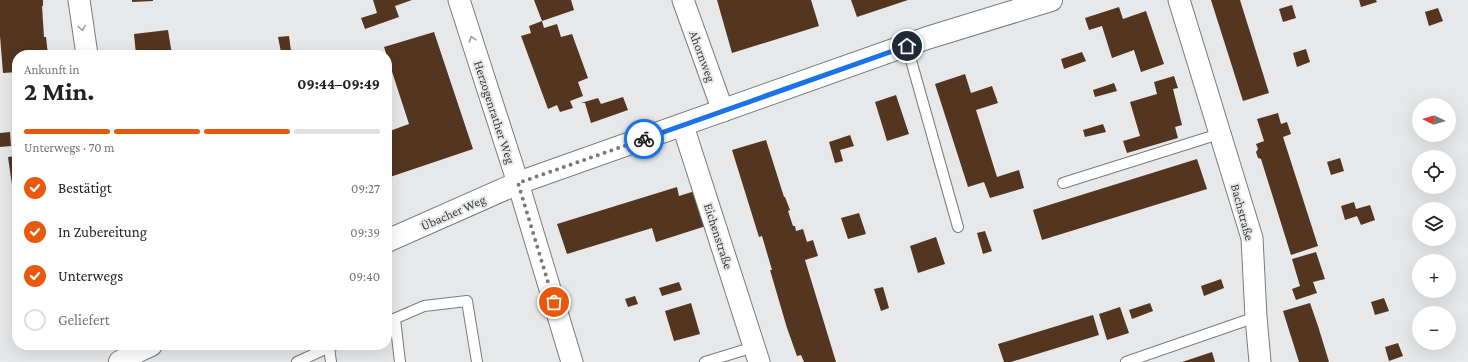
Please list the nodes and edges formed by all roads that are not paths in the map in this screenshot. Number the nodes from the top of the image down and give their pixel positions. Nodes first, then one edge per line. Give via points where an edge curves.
1 (79, 0) edge
2 (459, 0) edge
3 (683, 0) edge
4 (1051, 0) edge
5 (1179, 0) edge
6 (907, 46) junction
7 (86, 50) edge
8 (723, 111) junction
9 (683, 126) junction
10 (1220, 134) junction
11 (518, 183) junction
12 (1063, 183) dead end
13 (958, 227) dead end
14 (392, 239) edge
15 (1256, 317) junction
16 (392, 321) edge
17 (392, 326) edge
18 (322, 350) edge
19 (331, 350) edge
20 (143, 351) edge
21 (757, 355) edge
22 (120, 362) edge
23 (297, 362) edge
24 (331, 362) edge
25 (400, 362) edge
26 (477, 362) edge
27 (572, 362) edge
28 (705, 362) edge
29 (1126, 362) edge
30 (1260, 362) edge

1 -> 7 street
11 -> 2 street, Herzogenrather Weg
3 - 8 street, Ahornweg
4 - 6 street, Übacher Weg
5 - 10 street, Bachstraße
6 - 8 street, Übacher Weg
6 - 13 lane
8 - 9 street, Übacher Weg
9 - 11 street, Übacher Weg
9 - 21 street, Eichenstraße
10 - 12 lane
10 - 15 street, Bachstraße via 1252,238
11 - 14 street, Übacher Weg
11 - 27 street, Herzogenrather Weg
15 - 29 lane
15 - 30 street, Bachstraße
16 - 26 lane via 424,306 467,301
17 - 25 lane
18 - 23 lane
19 - 24 lane
20 - 22 street
21 - 28 lane, Eichenstraße

